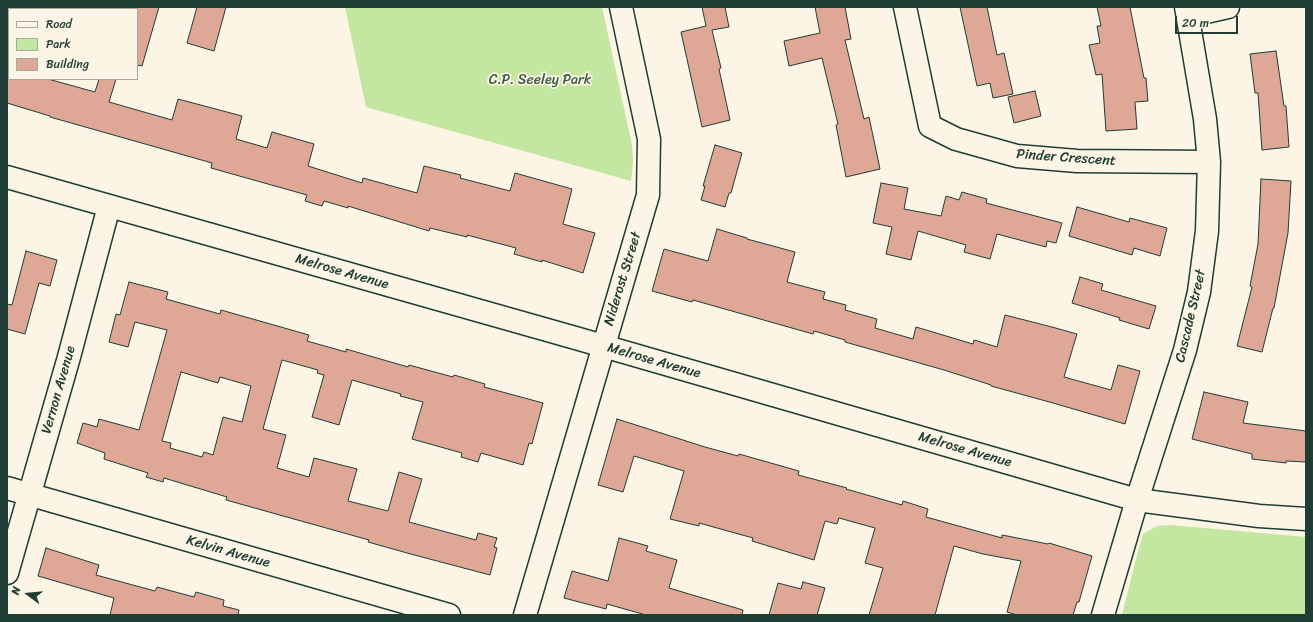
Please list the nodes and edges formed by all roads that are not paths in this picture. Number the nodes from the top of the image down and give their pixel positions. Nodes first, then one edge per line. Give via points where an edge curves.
1 (620, 7) edge
2 (904, 7) edge
3 (1228, 7) edge
4 (1187, 12) edge
5 (1209, 162) junction
6 (7, 177) edge
7 (110, 206) junction
8 (603, 346) junction
9 (7, 488) edge
10 (30, 495) junction
11 (1137, 500) junction
12 (1306, 519) edge
13 (7, 573) edge
14 (449, 615) edge
15 (525, 615) edge
16 (1103, 615) edge

1 - 8 street, Niderost Street via 649,139 648,195
2 - 5 street, Pinder Crescent via 930,126 956,138 1017,156 1077,161
3 - 4 street
4 - 5 street, Cascade Street via 1205,119
5 - 11 street, Cascade Street via 1207,231 1199,292 1185,350
6 - 7 street, Melrose Avenue
7 - 8 street, Melrose Avenue
7 - 10 street, Vernon Avenue
8 - 11 street, Melrose Avenue
8 - 15 street, Niderost Street
9 - 10 street, Kelvin Avenue
10 - 13 street, Vernon Avenue
10 - 14 street, Kelvin Avenue
11 - 12 street, Melrose Avenue via 1259,516
11 - 16 street, Cascade Street

